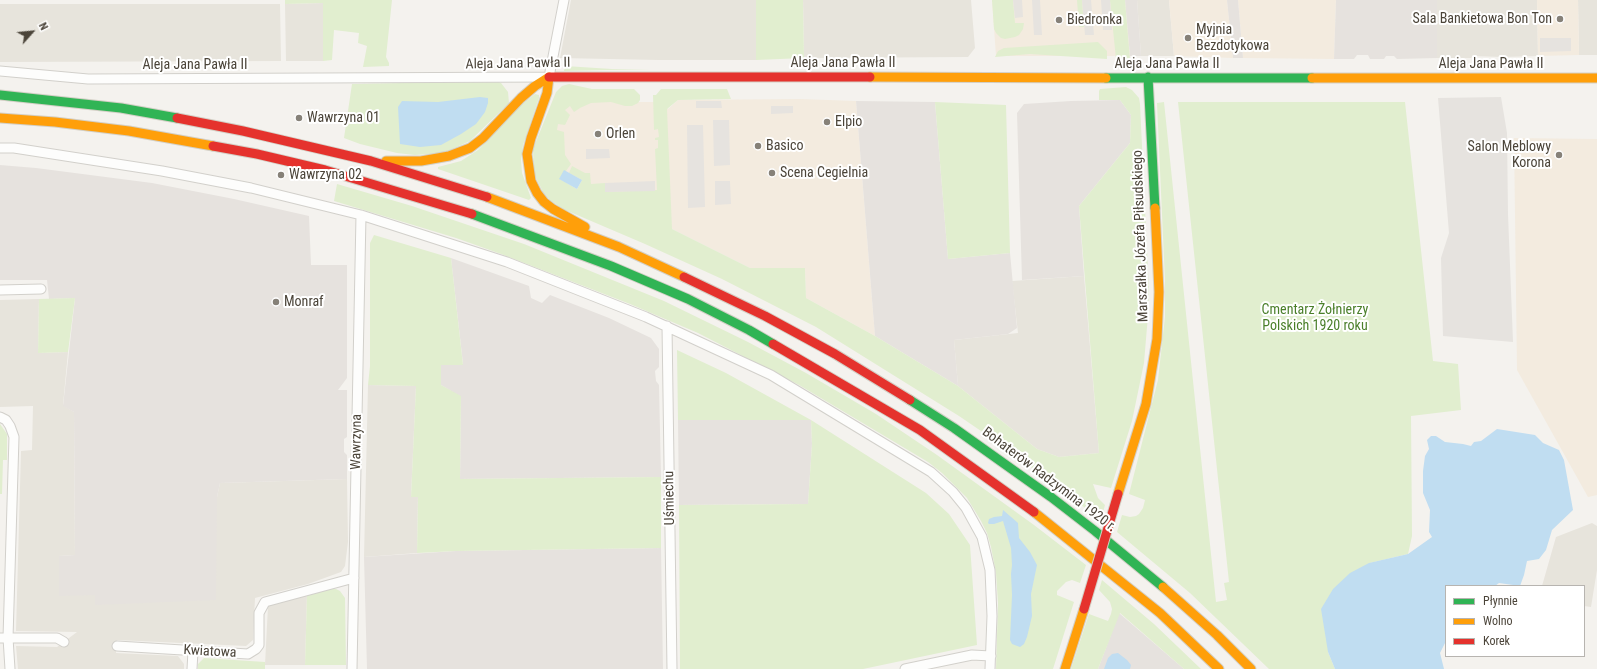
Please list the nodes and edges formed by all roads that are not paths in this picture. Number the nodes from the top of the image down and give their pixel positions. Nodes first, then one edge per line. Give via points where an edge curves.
1 (564, 0) edge
2 (0, 71) edge
3 (549, 77) junction
4 (1148, 78) junction
5 (1597, 78) edge
6 (0, 96) edge
7 (0, 118) edge
8 (0, 148) edge
9 (370, 161) junction
10 (361, 215) junction
11 (619, 247) junction
12 (41, 288) dead end
13 (0, 290) edge
14 (667, 326) junction
15 (1, 417) edge
16 (354, 578) junction
17 (1160, 613) junction
18 (4, 638) edge
19 (64, 642) dead end
20 (117, 646) dead end
21 (193, 651) junction
22 (991, 656) junction
23 (10, 669) edge
24 (192, 669) edge
25 (352, 669) edge
26 (672, 669) edge
27 (905, 669) edge
28 (990, 669) edge
29 (1065, 669) edge
30 (1208, 669) edge
31 (1219, 669) edge
32 (1251, 669) edge

1 - 3 street
2 - 3 street, Aleja Jana Pawła II via 88,79
3 - 4 main road, Aleja Jana Pawła II
3 - 9 main road via 521,98 470,148 449,156 421,161
3 - 11 main road via 547,93 527,154 531,181 544,202 553,209
4 - 5 main road, Aleja Jana Pawła II
4 - 29 main road, Marszałka Józefa Piłsudskiego, bridge via 1159,292 1157,339 1146,404
6 - 9 main road via 121,108 243,131
7 - 17 main road via 129,131 257,154 325,170 489,219 611,266 749,330 920,430 1046,522
8 - 10 street via 162,171 251,188
9 - 11 main road via 495,200
10 - 14 street via 507,262
10 - 16 street, Wawrzyna
11 - 32 main road, Bohaterów Radzymina 1920 r. via 743,305 810,341 954,428 1051,497 1157,582
12 - 13 street
14 - 22 street via 771,375 931,472 953,492 977,526 985,548 992,596
14 - 26 street, Uśmiechu
15 - 18 street via 10,426 14,437
16 - 21 street, Kwiatowa via 265,602 259,613 259,644 248,654
16 - 25 street, Wawrzyna
17 - 30 main road
17 - 31 main road
18 - 19 street via 56,638
18 - 23 street
20 - 21 street, Kwiatowa
21 - 24 street
22 - 27 street via 972,655
22 - 28 street

